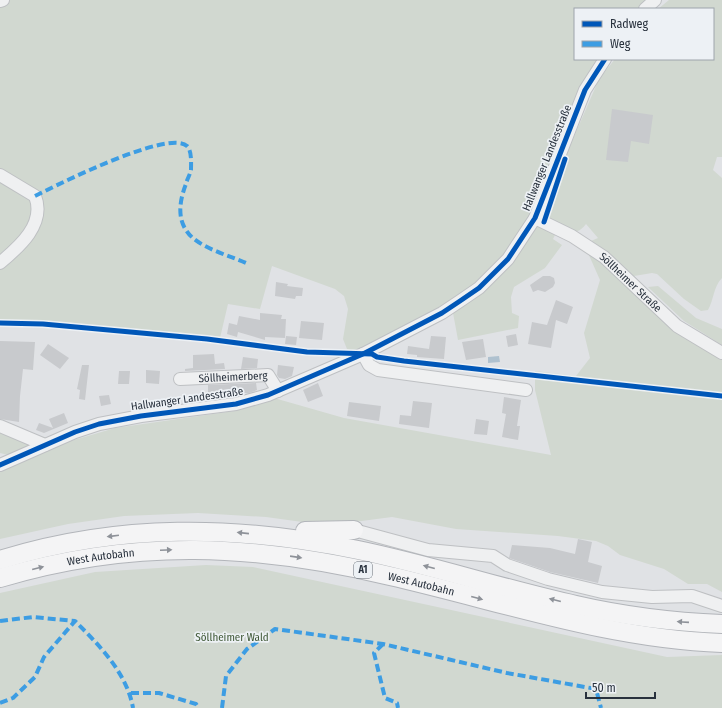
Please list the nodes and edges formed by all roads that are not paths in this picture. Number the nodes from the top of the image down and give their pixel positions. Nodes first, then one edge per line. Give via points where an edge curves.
1 (3, 0) edge
2 (655, 0) edge
3 (0, 2) edge
4 (646, 8) edge
5 (604, 60) edge
6 (0, 175) edge
7 (535, 218) junction
8 (0, 263) edge
9 (722, 353) edge
10 (363, 354) junction
11 (180, 380) dead end
12 (526, 390) dead end
13 (278, 391) junction
14 (0, 426) edge
15 (45, 445) junction
16 (0, 465) edge
17 (354, 530) joint
18 (281, 537) junction
19 (0, 560) edge
20 (0, 578) edge
21 (722, 606) edge
22 (722, 624) edge
23 (722, 643) edge

1 - 3 street
2 - 4 street
5 - 7 street, Hallwanger Landesstraße via 585,90
6 - 8 street via 35,196 38,209 36,220 28,235
7 - 9 street, Söllheimer Straße via 572,236 604,257 677,326
7 - 10 street, Hallwanger Landesstraße via 508,259 479,288 442,313
10 - 12 street via 370,365 378,370
10 - 13 street, Hallwanger Landesstraße
11 - 13 street, Söllheimerberg via 268,375
13 - 15 street, Hallwanger Landesstraße via 236,404 115,420
14 - 15 street
15 - 16 street, Hallwanger Landesstraße
17 - 18 highway via 296,530
17 - 21 street via 428,550 493,556 507,566 602,592 652,597 692,596
18 -> 19 highway, West Autobahn / A1 via 234,532 126,534 70,543
22 -> 18 highway, West Autobahn / A1 via 662,620 601,610 358,550
20 -> 23 highway, West Autobahn / A1 via 72,560 122,552 194,549 245,551 297,556 345,566 594,627 654,638

